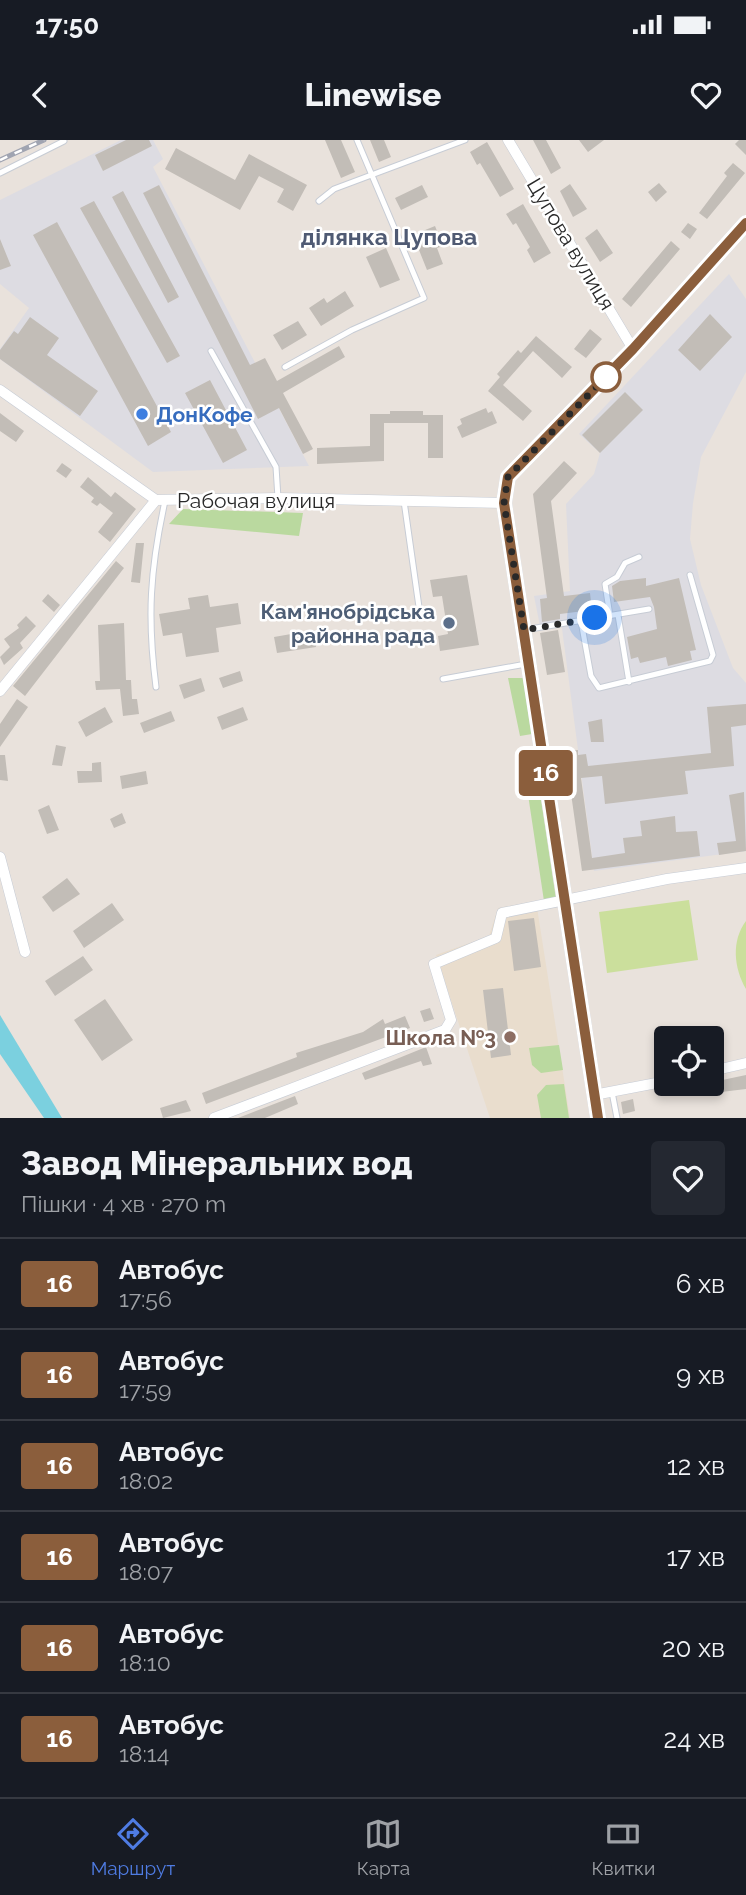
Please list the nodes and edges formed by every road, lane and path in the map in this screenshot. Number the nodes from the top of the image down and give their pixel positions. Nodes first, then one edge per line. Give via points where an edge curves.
1 (357, 140) edge
2 (465, 140) edge
3 (508, 140) edge
4 (64, 141) edge
5 (0, 173) edge
6 (371, 174) junction
7 (319, 201) dead end
8 (746, 223) edge
9 (633, 349) junction
10 (211, 351) dead end
11 (285, 367) dead end
12 (0, 390) edge
13 (278, 498) junction
14 (160, 500) junction
15 (404, 501) junction
16 (504, 503) junction
17 (639, 557) dead end
18 (690, 575) dead end
19 (649, 609) dead end
20 (420, 614) dead end
21 (618, 615) junction
22 (610, 616) junction
23 (581, 621) junction
24 (524, 630) junction
25 (529, 663) junction
26 (443, 679) dead end
27 (629, 682) junction
28 (156, 687) dead end
29 (0, 691) edge
30 (0, 857) edge
31 (746, 867) edge
32 (565, 899) junction
33 (25, 952) dead end
34 (746, 1063) edge
35 (724, 1068) edge
36 (654, 1084) edge
37 (612, 1092) junction
38 (594, 1095) junction
39 (214, 1118) edge
40 (598, 1118) edge
41 (617, 1118) edge

1 - 6 lane
2 - 6 lane
3 - 9 street, Цупова вулиця
4 - 5 lane
6 - 7 lane via 334,189
6 - 11 lane via 425,298
8 - 9 street
9 - 16 street via 508,477
10 - 13 lane via 276,467
12 - 14 street, Рабочая вулиця
13 - 14 street, Рабочая вулиця
13 - 15 street, Рабочая вулиця
14 - 28 lane via 149,630
14 - 29 street
15 - 16 street, Рабочая вулиця
15 - 20 lane
16 - 24 street
17 - 22 lane via 625,563 617,577 605,584
18 - 27 lane via 713,655 710,661
19 - 21 lane
21 - 22 lane
21 - 27 lane
22 - 23 lane
23 - 24 lane
23 - 27 lane via 593,683 599,688
24 - 25 street
25 - 26 lane
25 - 32 street
30 - 33 street
31 - 32 street
32 - 38 street
32 - 39 street via 502,913 496,938 434,964 451,1020 445,1030
34 - 35 street
36 - 37 street
37 - 38 street
37 - 41 lane
38 - 40 street

